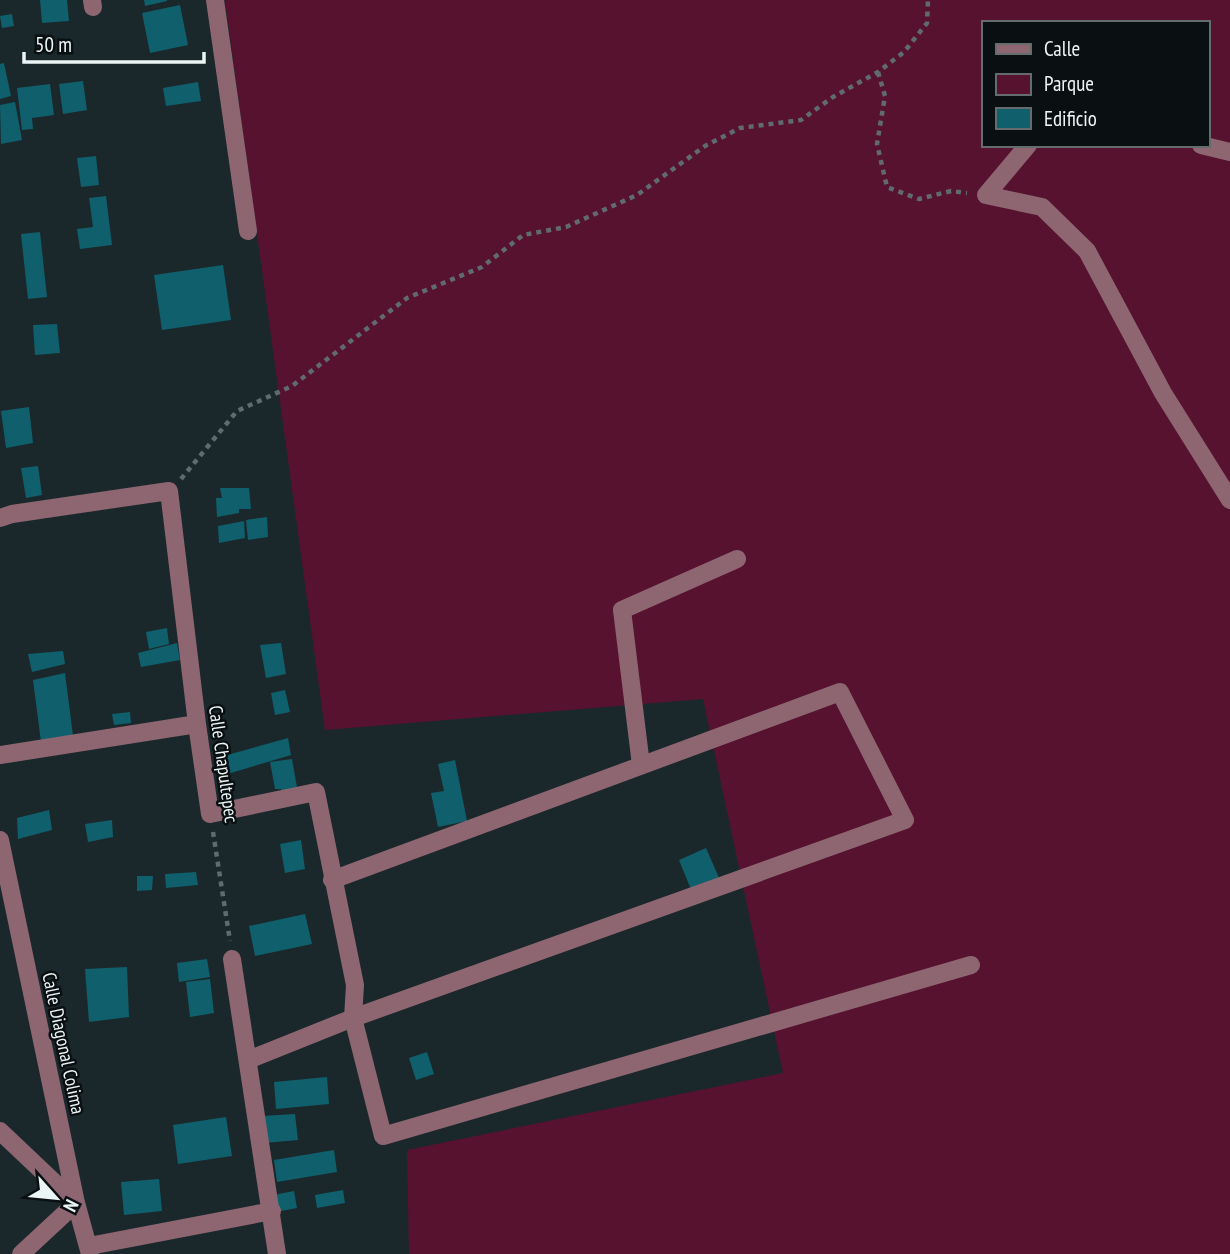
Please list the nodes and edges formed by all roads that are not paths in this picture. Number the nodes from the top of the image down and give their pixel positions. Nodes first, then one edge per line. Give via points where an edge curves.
1 (215, 0) edge
2 (1026, 147) edge
3 (1209, 147) edge
4 (1230, 152) edge
5 (248, 231) dead end
6 (1230, 499) edge
7 (0, 518) edge
8 (737, 559) dead end
9 (197, 724) junction
10 (0, 755) edge
11 (641, 765) junction
12 (0, 840) edge
13 (332, 880) junction
14 (232, 959) road end
15 (971, 965) dead end
16 (353, 1018) junction
17 (248, 1060) junction
18 (0, 1131) edge
19 (76, 1203) junction
20 (272, 1211) junction
21 (90, 1250) edge
22 (21, 1254) edge
23 (277, 1254) edge

1 - 5 street
2 - 6 street via 986,195 1042,207 1087,251 1163,393
3 - 4 street
7 - 9 street, Calle Chapultepec via 169,491
8 - 11 street via 622,610
9 - 10 street
9 - 13 street, Calle Chapultepec via 210,814 316,792
11 - 13 street
11 - 16 street via 839,692 905,820
12 - 19 street, Calle Diagonal Colima
13 - 16 street via 355,985
14 - 17 street
15 - 16 street via 383,1136
16 - 17 street
17 - 20 street
18 - 19 street
19 - 21 street, Calle Diagonal Colima
19 - 22 street
20 - 21 street
20 - 23 street

